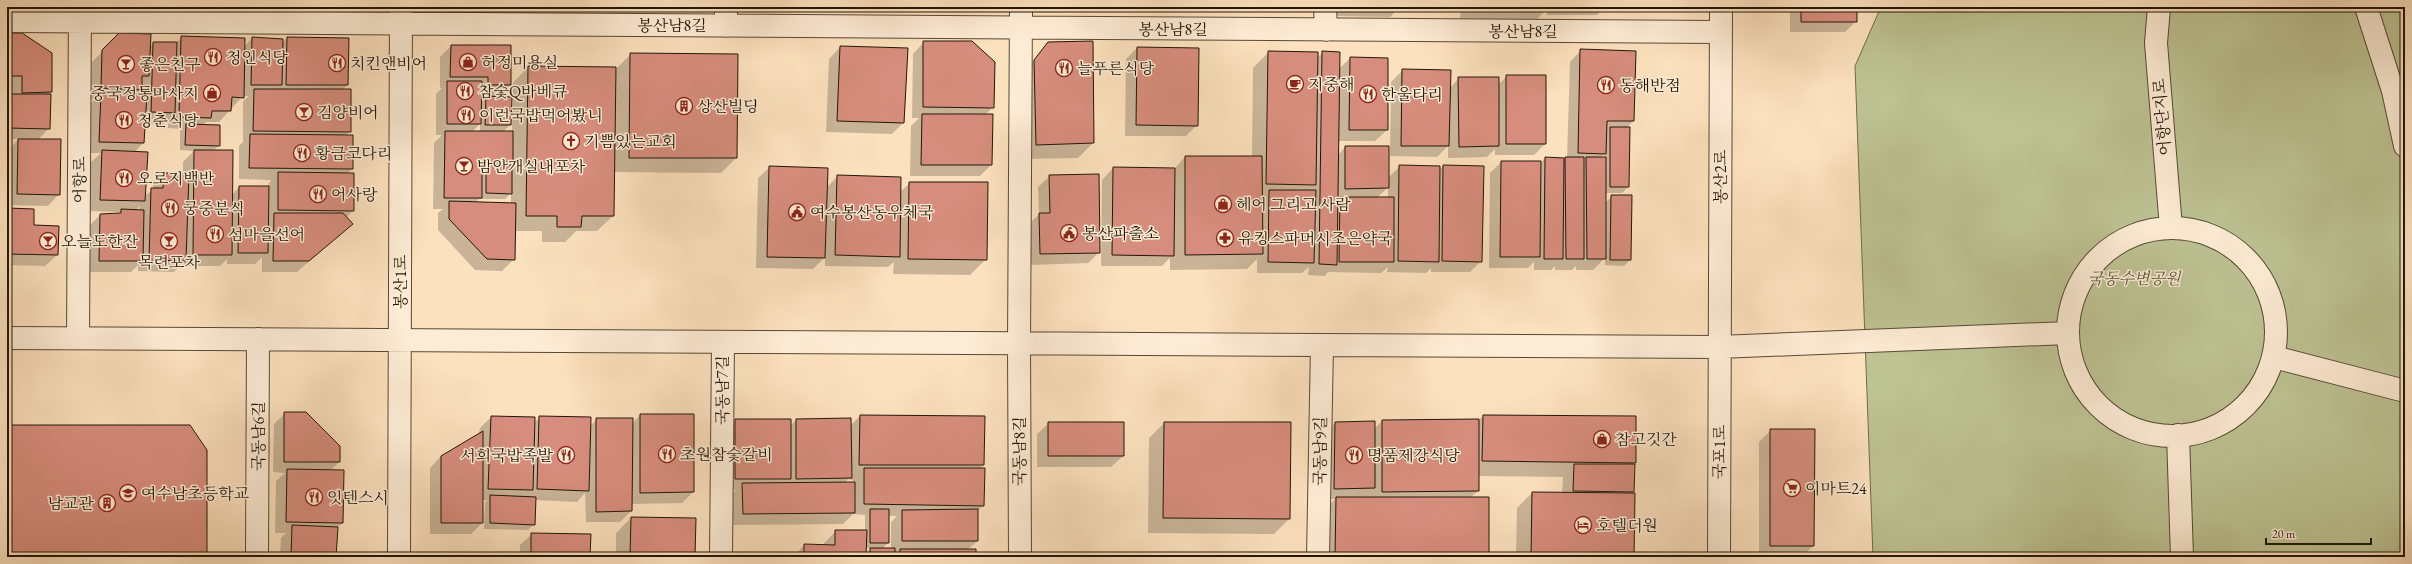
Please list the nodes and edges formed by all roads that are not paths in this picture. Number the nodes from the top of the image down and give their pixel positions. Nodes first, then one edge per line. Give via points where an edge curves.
1 (1326, 7) edge
2 (1721, 7) edge
3 (2159, 7) edge
4 (2366, 7) edge
5 (80, 14) edge
6 (401, 15) edge
7 (726, 16) edge
8 (1021, 17) edge
9 (7, 21) edge
10 (1326, 30) junction
11 (1721, 32) junction
12 (2405, 146) edge
13 (2171, 228) junction
14 (2068, 333) junction
15 (7, 338) edge
16 (78, 338) junction
17 (258, 339) junction
18 (400, 340) junction
19 (723, 342) junction
20 (1018, 345) junction
21 (1322, 346) junction
22 (1720, 347) junction
23 (2274, 357) junction
24 (2405, 391) edge
25 (2178, 435) junction
26 (257, 557) edge
27 (399, 557) edge
28 (721, 557) edge
29 (1020, 557) edge
30 (1318, 557) edge
31 (1719, 557) edge
32 (2182, 557) edge

1 - 10 street
2 - 11 street, 봉산2로
3 - 13 street, 어항단지로 via 2156,43
4 - 12 street via 2393,91
5 - 6 street, 봉산남8길
5 - 9 street, 봉산남8길
5 - 16 street, 어항로
6 - 7 street, 봉산남8길
6 - 18 street, 봉산1로
7 - 8 street, 봉산남8길
8 - 10 street, 봉산남8길
8 - 20 street, 국동남8길
10 - 11 street, 봉산남8길
11 - 22 street, 봉산2로
13 - 14 street via 2164,227 2130,236 2102,254 2081,281 2069,313
13 - 23 street via 2198,230 2229,243 2254,266 2271,296 2277,330
14 - 22 street
14 - 25 street via 2068,347 2079,380 2100,408 2129,427 2163,436
15 - 16 street
16 - 17 street
17 - 18 street
17 - 26 street, 국동남6길
18 - 19 street
18 - 27 street, 봉산1로
19 - 20 street
19 - 28 street, 국동남7길
20 - 21 street
20 - 29 street, 국동남8길
21 - 22 street
21 - 30 street, 국동남9길
22 - 31 street, 국포1로
23 - 24 street
23 - 25 street via 2256,396 2230,419 2198,434
25 - 32 street

